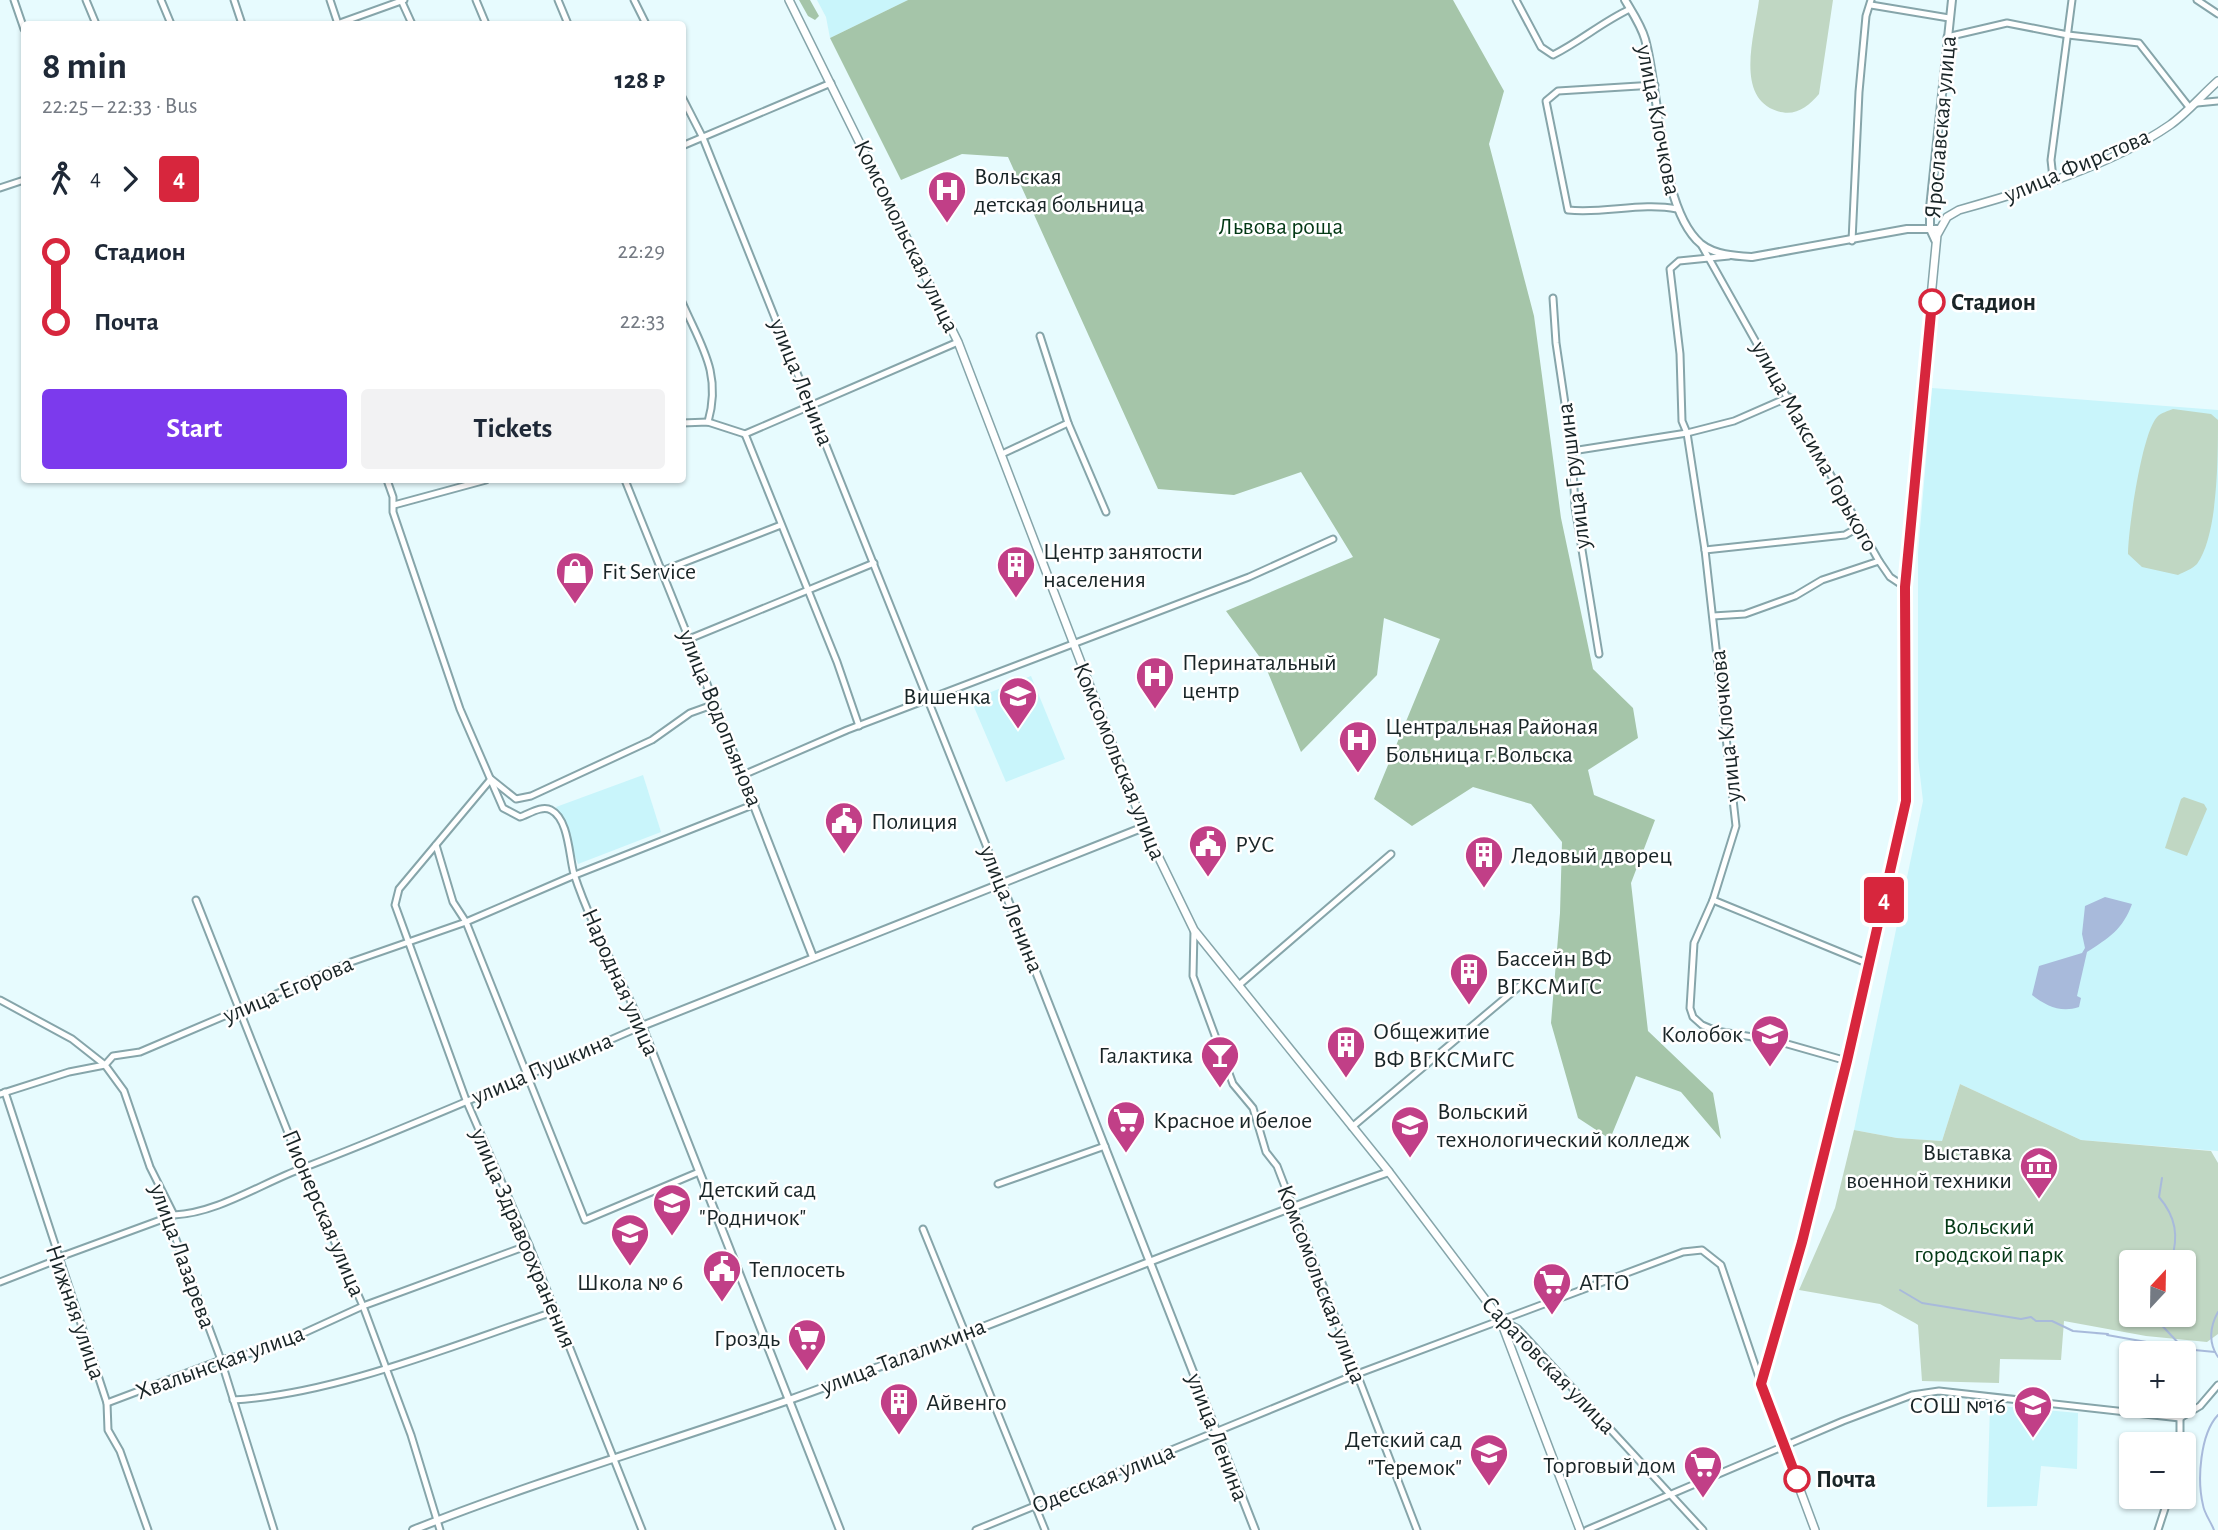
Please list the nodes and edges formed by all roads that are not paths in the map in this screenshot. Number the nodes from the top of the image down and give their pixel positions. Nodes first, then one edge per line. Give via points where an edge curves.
1 (14, 0) edge
2 (86, 0) edge
3 (161, 0) edge
4 (234, 0) edge
5 (330, 0) edge
6 (402, 0) edge
7 (476, 0) edge
8 (558, 0) edge
9 (634, 0) edge
10 (789, 0) edge
11 (1516, 0) edge
12 (1625, 0) edge
13 (1952, 0) edge
14 (2072, 0) edge
15 (2197, 0) edge
16 (1871, 3) edge
17 (1630, 9) junction
18 (2218, 14) edge
19 (1949, 18) junction
20 (21, 21) edge
21 (95, 21) edge
22 (170, 21) edge
23 (241, 21) edge
24 (336, 21) edge
25 (345, 21) edge
26 (411, 21) edge
27 (485, 21) edge
28 (567, 21) edge
29 (644, 21) edge
30 (2068, 35) junction
31 (1947, 37) junction
32 (2218, 81) edge
33 (831, 83) junction
34 (1655, 85) junction
35 (2218, 101) edge
36 (686, 105) edge
37 (2191, 105) junction
38 (703, 138) junction
39 (686, 144) edge
40 (2053, 178) junction
41 (21, 181) edge
42 (0, 188) edge
43 (1677, 209) junction
44 (1934, 229) junction
45 (1852, 241) junction
46 (1701, 244) junction
47 (1732, 256) junction
48 (1709, 258) junction
49 (1553, 298) dead end
50 (686, 312) edge
51 (1040, 337) dead end
52 (958, 342) junction
53 (1789, 397) junction
54 (812, 405) junction
55 (708, 422) junction
56 (686, 423) edge
57 (1068, 423) junction
58 (1687, 433) junction
59 (745, 434) junction
60 (1572, 451) junction
61 (1002, 454) junction
62 (388, 483) edge
63 (475, 483) edge
64 (626, 483) edge
65 (394, 505) junction
66 (1106, 512) dead end
67 (781, 525) junction
68 (1859, 527) junction
69 (1333, 539) dead end
70 (1705, 550) junction
71 (1879, 561) junction
72 (874, 563) junction
73 (662, 571) junction
74 (1905, 587) junction
75 (808, 590) junction
76 (1713, 616) junction
77 (689, 639) junction
78 (1074, 644) junction
79 (1599, 654) dead end
80 (928, 700) junction
81 (715, 704) junction
82 (859, 726) junction
83 (743, 775) junction
84 (491, 779) junction
85 (755, 804) junction
86 (1144, 827) junction
87 (438, 839) junction
88 (1391, 854) dead end
89 (575, 875) junction
90 (1002, 885) junction
91 (196, 900) dead end
92 (1713, 900) junction
93 (466, 922) junction
94 (1194, 930) junction
95 (406, 940) junction
96 (813, 957) junction
97 (1869, 964) junction
98 (1522, 984) dead end
99 (1239, 985) junction
100 (0, 1000) edge
101 (242, 1011) junction
102 (642, 1026) junction
103 (1847, 1061) junction
104 (105, 1065) junction
105 (526, 1076) junction
106 (3, 1093) edge
107 (466, 1100) junction
108 (1352, 1127) junction
109 (1105, 1146) junction
110 (302, 1168) junction
111 (699, 1172) junction
112 (1389, 1172) junction
113 (998, 1184) dead end
114 (1292, 1206) junction
115 (171, 1216) junction
116 (923, 1228) dead end
117 (529, 1245) junction
118 (58, 1258) junction
119 (1151, 1261) junction
120 (0, 1282) edge
121 (363, 1306) junction
122 (556, 1311) junction
123 (1500, 1319) junction
124 (965, 1333) junction
125 (221, 1360) junction
126 (387, 1366) junction
127 (1357, 1374) junction
128 (1761, 1384) junction
129 (2218, 1385) edge
130 (233, 1400) junction
131 (788, 1400) junction
132 (107, 1403) junction
133 (2196, 1408) edge
134 (2119, 1411) edge
135 (2180, 1418) edge
136 (2180, 1432) edge
137 (1216, 1433) junction
138 (1785, 1444) junction
139 (612, 1457) junction
140 (1671, 1494) junction
141 (1035, 1505) junction
142 (2165, 1509) edge
143 (437, 1521) junction
144 (148, 1530) edge
145 (274, 1530) edge
146 (413, 1530) edge
147 (440, 1530) edge
148 (642, 1530) edge
149 (839, 1530) edge
150 (976, 1530) edge
151 (1045, 1530) edge
152 (1255, 1530) edge
153 (1417, 1530) edge
154 (1580, 1530) edge
155 (1587, 1530) edge
156 (1703, 1530) edge
157 (1815, 1530) edge
158 (2158, 1530) edge

1 - 20 street
2 - 21 street
3 - 22 street
4 - 23 street
5 - 24 street
6 - 25 street
6 - 26 street
7 - 27 street
8 - 28 street
9 - 29 street
10 - 33 main road, Комсомольская улица
11 - 17 street via 1541,47 1553,55
12 - 17 street, улица Клочкова
13 - 19 street, Ярославская улица
14 - 30 street
15 - 18 street
16 - 19 street
16 - 45 street via 1859,92
17 - 34 street, улица Клочкова via 1644,35
19 - 31 street, Ярославская улица
30 - 31 street via 2007,23
30 - 37 street via 2138,43
30 - 40 street via 2051,160
31 - 44 street, Ярославская улица
32 - 37 main road, улица Фирстова
33 - 38 street
33 - 52 main road, Комсомольская улица
34 - 43 street, улица Клочкова
34 - 43 street via 1558,92 1546,101 1553,144 1568,210 1589,213 1658,205
35 - 37 street
36 - 38 street, улица Ленина
37 - 40 main road, улица Фирстова via 2172,124 2134,146
38 - 39 street
38 - 54 street, улица Ленина
40 - 44 main road, улица Фирстова via 1959,210
41 - 42 street
43 - 46 street, улица Клочкова
44 - 45 street via 1907,229
44 - 74 main road, Ярославская улица
45 - 47 street
46 - 47 street
46 - 48 street, улица Максима Горького
47 - 48 street
48 - 53 street, улица Максима Горького
48 - 58 street, улица Клочкова via 1679,261 1670,269 1681,354 1682,421
49 - 60 street, улица Грушина
50 - 55 street via 715,381
51 - 57 street
52 - 54 street
52 - 61 main road, Комсомольская улица
53 - 58 street via 1734,421
53 - 68 street, улица Максима Горького
54 - 59 street
54 - 72 street, улица Ленина
55 - 56 street
55 - 59 street
57 - 61 street
57 - 66 street
58 - 60 street
58 - 70 street, улица Клочкова
59 - 67 street
60 - 79 street, улица Грушина via 1575,508
61 - 78 main road, Комсомольская улица
62 - 65 street, Народная улица
63 - 65 street
64 - 73 street, улица Водопьянова
65 - 84 street, Народная улица via 460,709
67 - 73 street
67 - 75 street
68 - 70 street via 1845,535
68 - 71 street, улица Максима Горького
69 - 78 street
70 - 76 street, улица Клочкова
71 - 74 street, улица Максима Горького
71 - 76 street via 1745,614
72 - 75 street
72 - 80 street, улица Ленина
73 - 77 street, улица Водопьянова
74 - 97 main road via 1906,801
75 - 77 street
75 - 82 street
76 - 92 street, улица Клочкова via 1736,826
77 - 81 street, улица Водопьянова
78 - 80 street
78 - 86 main road, Комсомольская улица
80 - 82 street
80 - 90 street, улица Ленина
81 - 83 street, улица Водопьянова
81 - 84 street via 690,713 652,740 531,796 516,799
82 - 83 street
83 - 85 street, улица Водопьянова
84 - 87 street
84 - 89 street, Народная улица via 503,808 520,817 543,808 552,810 563,826
85 - 89 street, улица Егорова
85 - 96 street, улица Водопьянова
86 - 90 street, улица Пушкина
86 - 94 main road, Комсомольская улица
87 - 93 street via 435,848 442,872
87 - 95 street, улица Здравоохранения via 399,889 395,905
88 - 99 street
89 - 93 street, улица Егорова
89 - 102 street, Народная улица
90 - 96 street, улица Пушкина
90 - 109 street, улица Ленина
91 - 101 street, Пионерская улица
92 - 97 street
92 - 103 street, улица Клочкова via 1694,943 1693,1017 1716,1031 1777,1041
93 - 95 street, улица Егорова
93 - 105 street
94 - 99 main road, Саратовская улица
94 - 114 street, Комсомольская улица via 1193,975 1233,1084 1258,1118 1266,1152 1277,1166
95 - 101 street, улица Егорова
95 - 107 street, улица Здравоохранения
96 - 102 street, улица Пушкина
97 - 103 main road
98 - 108 street
99 - 108 main road, Саратовская улица
100 - 104 street, улица Лазарева via 72,1038
101 - 104 street, улица Егорова via 140,1052 113,1056
101 - 110 street, Пионерская улица
102 - 105 street, улица Пушкина
102 - 111 street, Народная улица
103 - 128 main road
104 - 106 street, улица Егорова
104 - 115 street, улица Лазарева via 124,1091
105 - 107 street, улица Пушкина
105 - 111 street via 585,1220
106 - 118 street, Нижняя улица
107 - 110 street, улица Пушкина via 360,1148
107 - 117 street, улица Здравоохранения
108 - 112 main road, Саратовская улица
109 - 113 street
109 - 119 street, улица Ленина
110 - 115 street, улица Пушкина via 239,1195
110 - 121 street, Пионерская улица
111 - 131 street, Народная улица
112 - 114 street, улица Талалихина
112 - 123 main road, Саратовская улица
114 - 119 street, улица Талалихина
114 - 127 street, Комсомольская улица
115 - 118 street, улица Пушкина
115 - 125 street, улица Лазарева
116 - 124 street
117 - 121 street, Хвалынская улица
117 - 122 street, улица Здравоохранения
118 - 120 street, улица Пушкина
118 - 132 street, Нижняя улица
119 - 124 street, улица Талалихина
119 - 137 street, улица Ленина
121 - 125 street, Хвалынская улица via 269,1349
121 - 126 street, Пионерская улица
122 - 126 street
122 - 139 street, улица Здравоохранения
123 - 127 street, Одесская улица
123 - 128 street, Одесская улица via 1666,1258 1702,1250 1721,1265
123 - 140 street, Саратовская улица via 1518,1329
123 - 154 main road
124 - 131 street, улица Талалихина
124 - 141 street
125 - 130 street, улица Лазарева
125 - 132 street, Хвалынская улица
126 - 130 street via 269,1398
126 - 143 street, Пионерская улица
127 - 137 street, Одесская улица
127 - 153 street, Комсомольская улица
128 - 138 main road
129 - 133 street
130 - 145 street, улица Лазарева
131 - 139 street, улица Талалихина
131 - 149 street, Народная улица
132 - 144 street, Нижняя улица via 108,1430
134 - 138 street via 1939,1391 1912,1395
135 - 136 street
137 - 141 street, Одесская улица
137 - 152 street, улица Ленина
138 - 140 street
138 - 157 main road
139 - 143 street, улица Талалихина
139 - 148 street, улица Здравоохранения
140 - 155 street
140 - 156 street, Саратовская улица
141 - 150 street, Одесская улица
141 - 151 street
142 - 158 street
143 - 146 street, улица Талалихина
143 - 147 street, Пионерская улица

